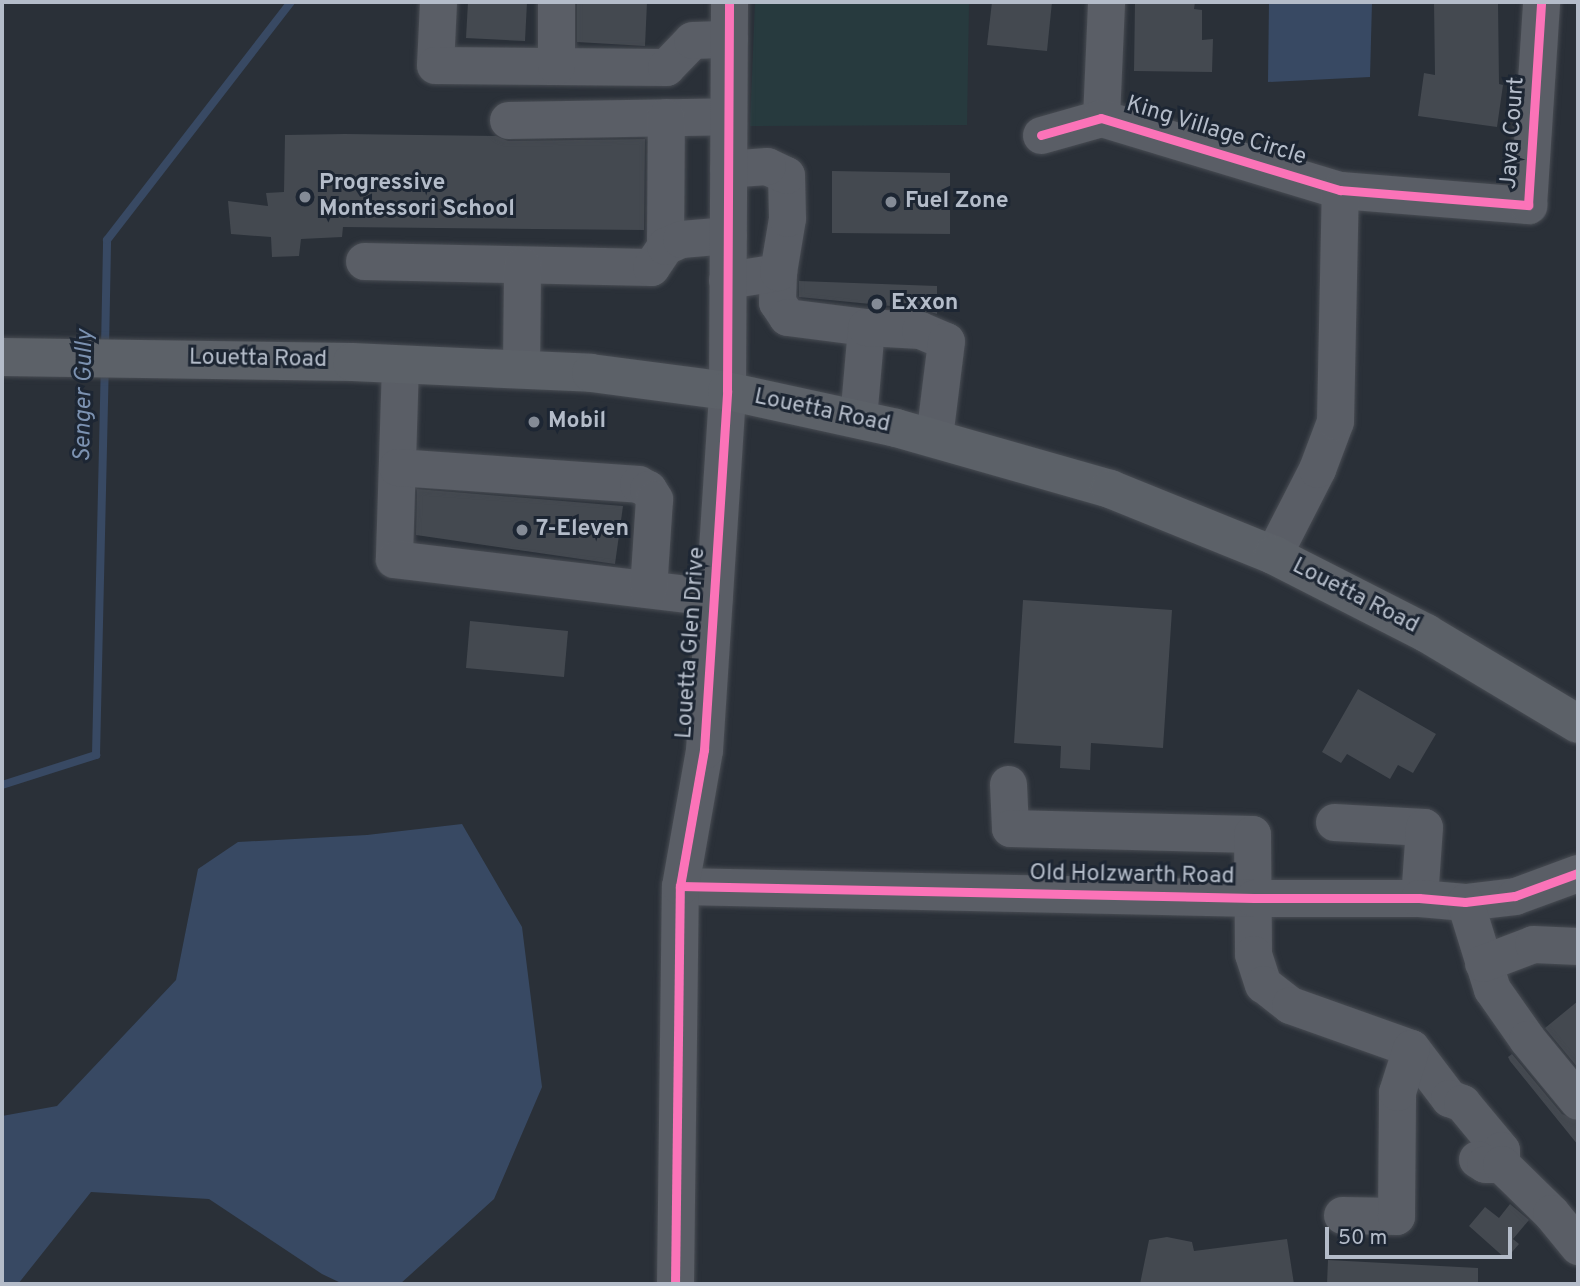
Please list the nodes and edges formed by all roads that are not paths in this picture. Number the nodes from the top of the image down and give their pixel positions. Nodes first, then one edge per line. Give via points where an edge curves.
1 (438, 2) edge
2 (556, 2) edge
3 (729, 2) edge
4 (1106, 2) edge
5 (1541, 2) edge
6 (729, 39) junction
7 (556, 66) junction
8 (728, 116) junction
9 (666, 117) junction
10 (1101, 118) junction
11 (508, 120) dead end
12 (1041, 135) dead end
13 (728, 169) junction
14 (1340, 190) junction
15 (728, 235) junction
16 (665, 246) junction
17 (364, 261) dead end
18 (522, 265) junction
19 (778, 272) junction
20 (727, 280) junction
21 (866, 327) junction
22 (2, 356) edge
23 (400, 364) junction
24 (521, 369) junction
25 (727, 391) junction
26 (858, 419) junction
27 (934, 437) junction
28 (397, 467) junction
29 (1273, 555) junction
30 (648, 589) junction
31 (714, 597) junction
32 (1578, 724) edge
33 (1008, 784) dead end
34 (1334, 822) dead end
35 (1578, 873) edge
36 (680, 886) junction
37 (1254, 898) junction
38 (1419, 898) junction
39 (1465, 902) junction
40 (1578, 946) edge
41 (1483, 963) junction
42 (1411, 1048) junction
43 (1578, 1101) edge
44 (1342, 1215) dead end
45 (1578, 1246) edge
46 (675, 1284) edge

1 - 7 street via 435,65
2 - 7 street
3 - 6 street, Louetta Glen Drive
4 - 10 street
5 - 14 street, Java Court via 1528,205
6 - 7 street via 692,40 666,67
6 - 8 street, Louetta Glen Drive
8 - 9 street
8 - 13 street, Louetta Glen Drive
9 - 11 street
9 - 16 street
10 - 12 street, King Village Circle
10 - 14 street, King Village Circle
13 - 15 street, Louetta Glen Drive
13 - 19 street via 767,166 786,175 787,218
14 - 29 street via 1335,421 1317,470
15 - 16 street via 681,239
15 - 20 street, Louetta Glen Drive
16 - 18 street via 651,268
17 - 18 street
18 - 24 street
19 - 20 street
19 - 21 street via 776,302 786,317
20 - 25 street, Louetta Glen Drive
21 - 26 street
21 - 27 street via 920,330 946,341
22 - 23 main road, Louetta Road
23 - 24 main road, Louetta Road
23 - 28 street
24 - 25 main road, Louetta Road
25 - 26 main road, Louetta Road
25 - 31 street, Louetta Glen Drive
26 - 27 main road, Louetta Road
27 - 29 main road, Louetta Road via 1110,489
28 - 30 street via 394,559
28 - 30 street via 638,484 649,489 654,499
29 - 32 main road, Louetta Road via 1426,633
30 - 31 street
31 - 36 street, Louetta Glen Drive via 704,750
33 - 37 street via 1010,828 1252,834
34 - 38 street via 1424,827
35 - 39 street, Old Holzwarth Road via 1515,896
36 - 37 street, Old Holzwarth Road
36 - 46 street, Louetta Glen Drive
37 - 38 street, Old Holzwarth Road
37 - 42 street via 1253,954 1263,984 1290,1004
38 - 39 street, Old Holzwarth Road
39 - 41 street
40 - 41 street via 1533,944
41 - 43 street via 1499,999
42 - 44 street via 1397,1092 1396,1216
42 - 45 street via 1449,1098 1462,1103 1501,1150 1501,1164

